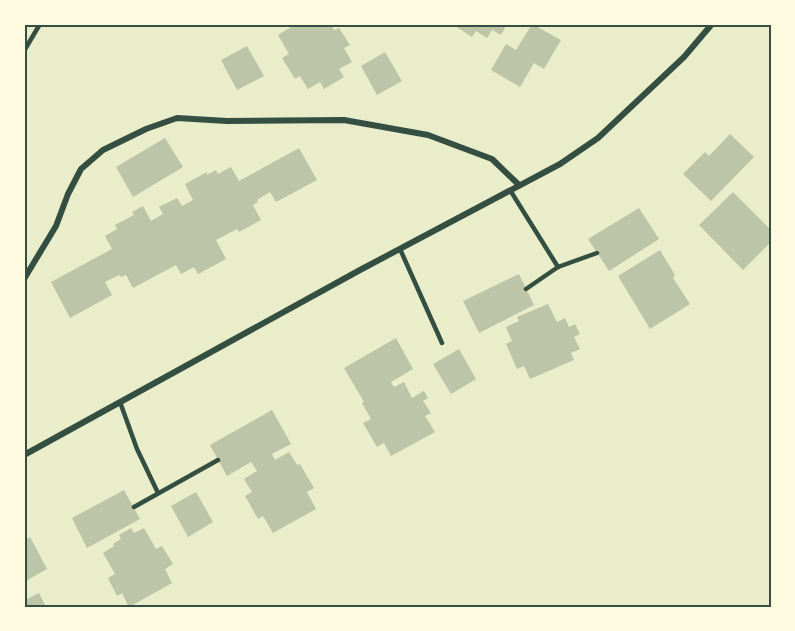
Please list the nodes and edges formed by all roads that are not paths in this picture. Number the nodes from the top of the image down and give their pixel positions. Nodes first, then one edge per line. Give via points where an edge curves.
1 (40, 24) edge
2 (712, 24) edge
3 (24, 51) edge
4 (519, 185) junction
5 (510, 190) junction
6 (400, 249) junction
7 (597, 253) dead end
8 (558, 267) junction
9 (24, 279) edge
10 (526, 289) dead end
11 (442, 344) dead end
12 (120, 402) junction
13 (24, 455) edge
14 (218, 460) dead end
15 (158, 493) junction
16 (134, 507) dead end

1 - 3 lane
2 - 4 street via 684,57 598,138
4 - 5 street
4 - 9 street via 492,159 428,135 344,120 177,118 103,150 81,169 56,226
5 - 6 street
5 - 8 lane
6 - 11 lane
6 - 12 street
7 - 8 lane
8 - 10 lane
12 - 13 street
12 - 15 lane
14 - 15 lane
15 - 16 lane

